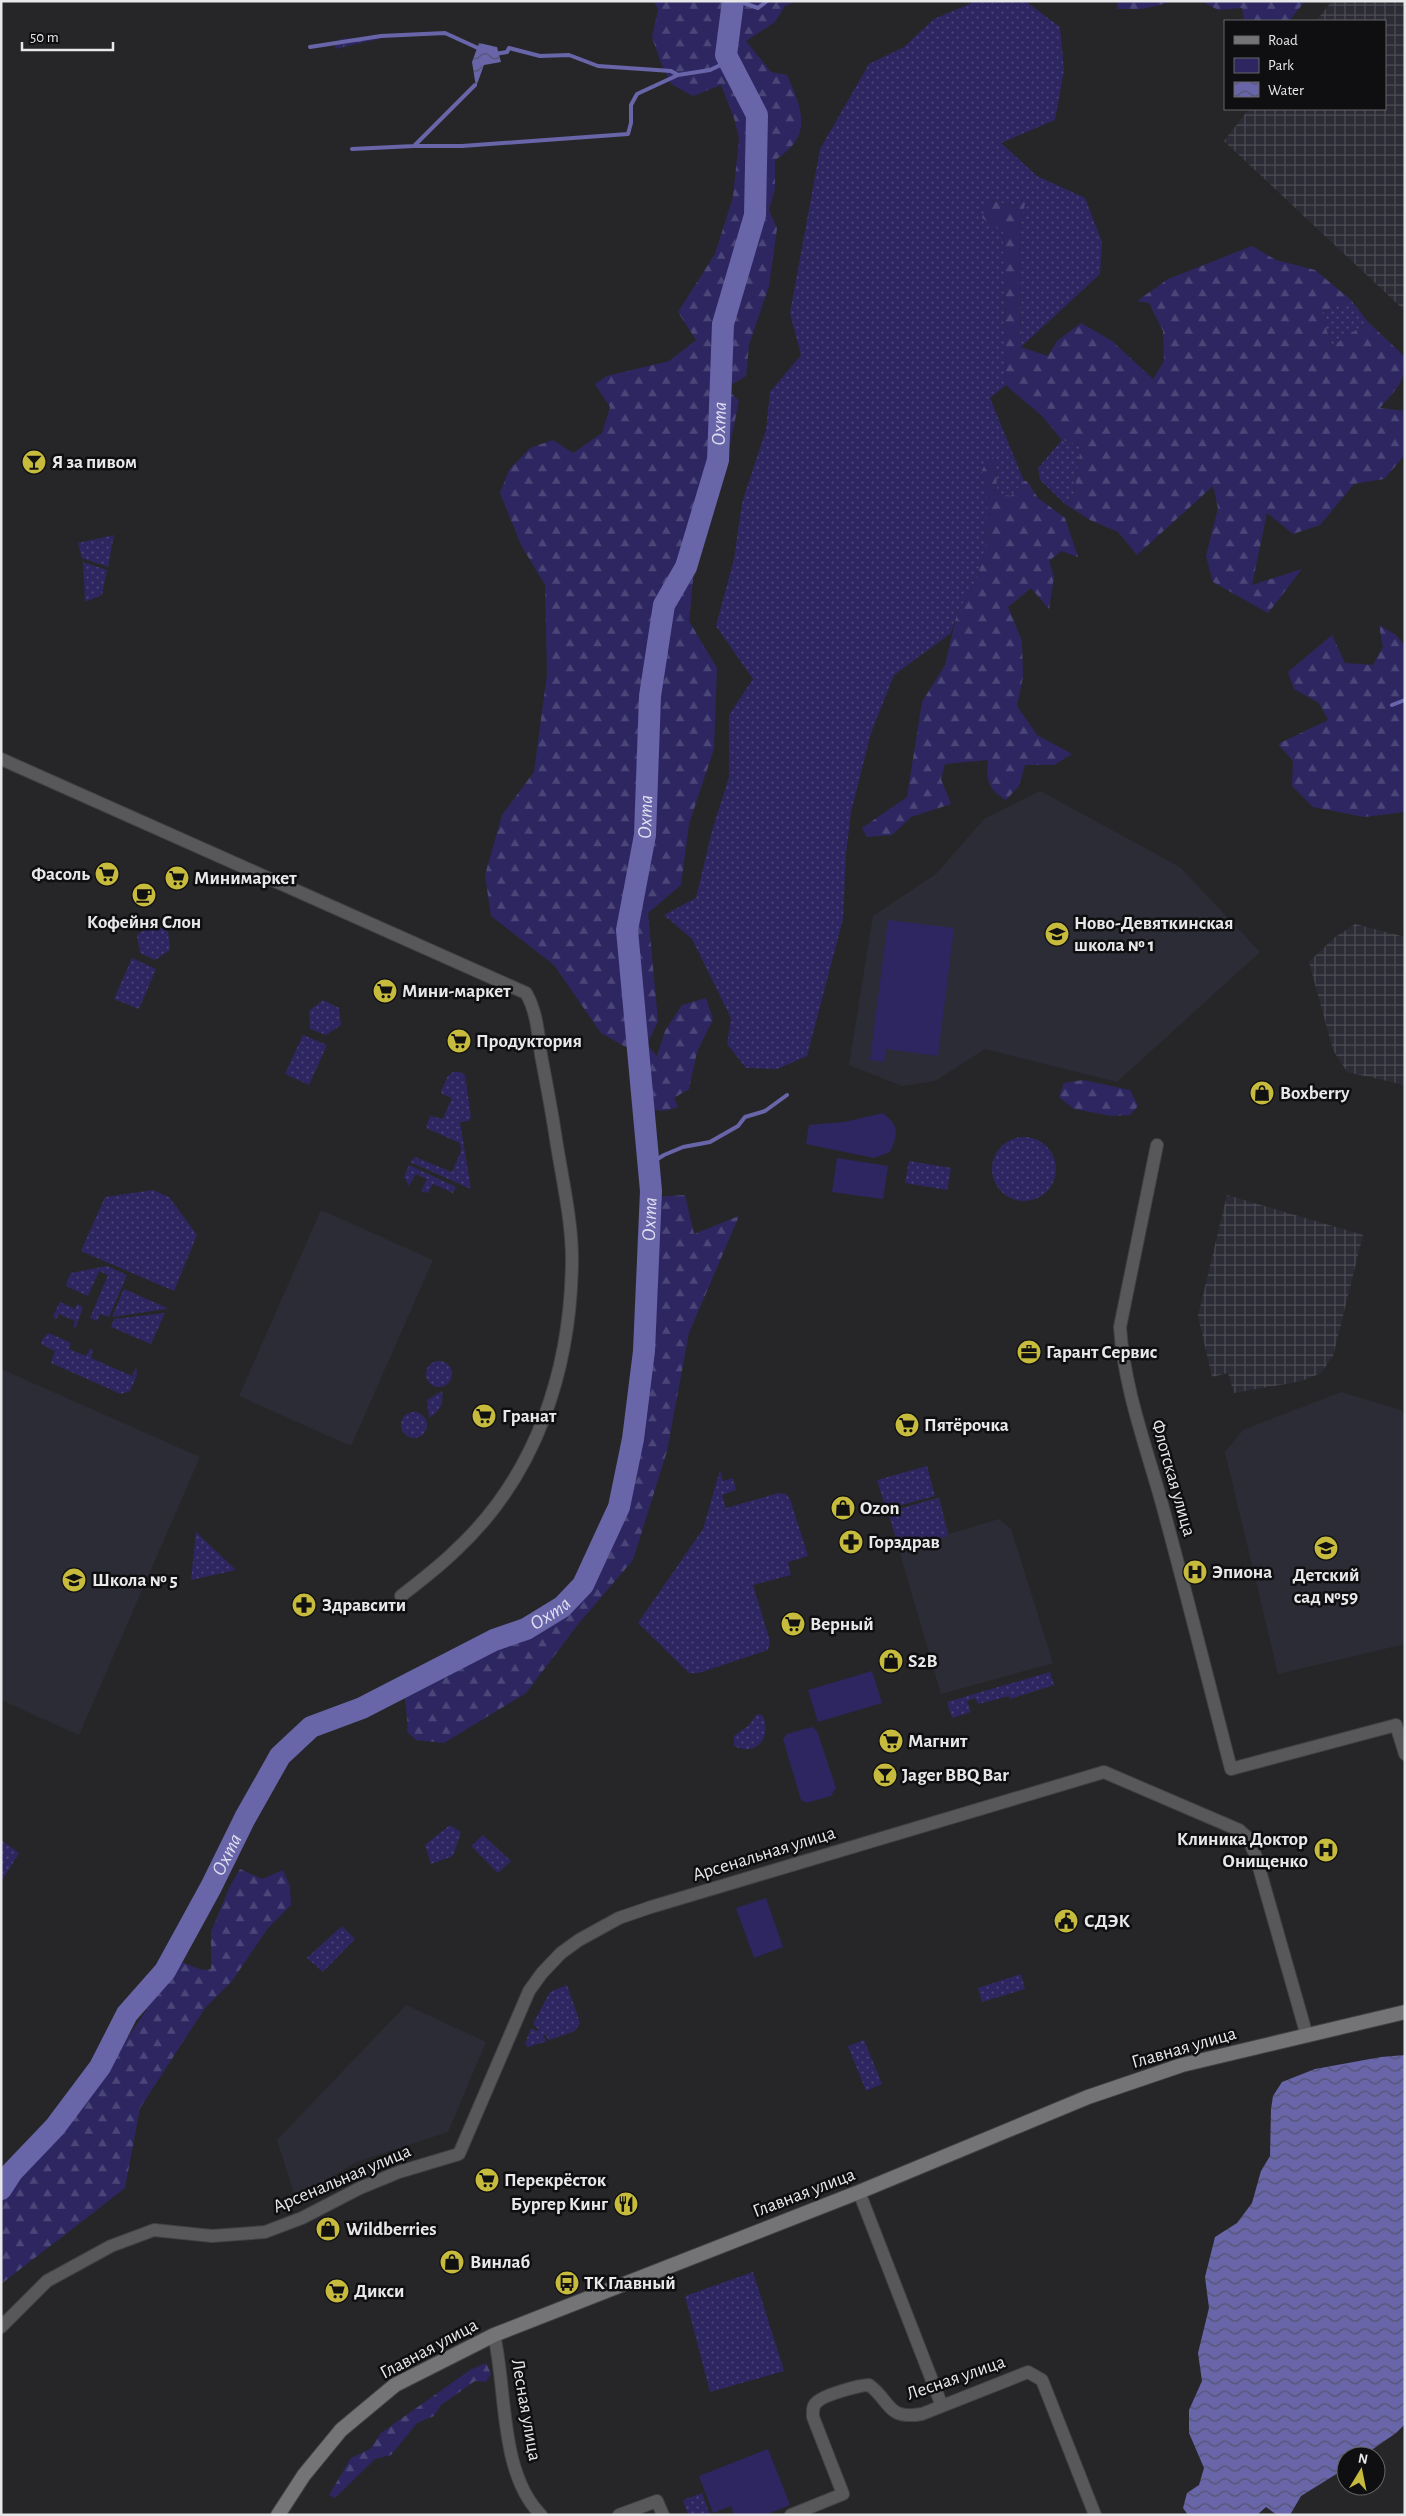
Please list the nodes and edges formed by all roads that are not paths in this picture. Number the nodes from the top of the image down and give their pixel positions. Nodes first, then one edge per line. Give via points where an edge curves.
1 (1, 759) edge
2 (1157, 1145) dead end
3 (401, 1596) dead end
4 (1405, 1754) edge
5 (1405, 2012) edge
6 (1307, 2036) junction
7 (859, 2192) junction
8 (1, 2327) edge
9 (494, 2335) junction
10 (942, 2406) junction
11 (278, 2515) edge
12 (541, 2515) edge
13 (619, 2515) edge
14 (663, 2515) edge
15 (791, 2515) edge
16 (1095, 2515) edge

1 - 3 street via 526,993 534,1007 572,1259 569,1325 563,1358 540,1434 500,1500 458,1549
2 - 4 street, Флотская улица via 1120,1327 1122,1354 1231,1769 1396,1725
5 - 6 main road, Главная улица
6 - 7 main road, Главная улица via 1182,2066 1088,2097
6 - 8 street, Арсенальная улица via 1248,1838 1239,1830 1198,1811 1104,1772 651,1907 607,1924 561,1953 542,1973 530,1992 459,2154 399,2172 265,2232 212,2236 154,2230 111,2246 47,2281
7 - 9 main road, Главная улица
7 - 10 street
9 - 11 main road, Главная улица via 395,2385 341,2430 304,2475
9 - 12 street, Лесная улица via 510,2444 521,2483
10 - 15 street, Лесная улица via 922,2414 897,2414 870,2385 861,2385 817,2402 813,2417 843,2494
10 - 16 street, Лесная улица via 1028,2372 1042,2380
13 - 14 street via 657,2501

